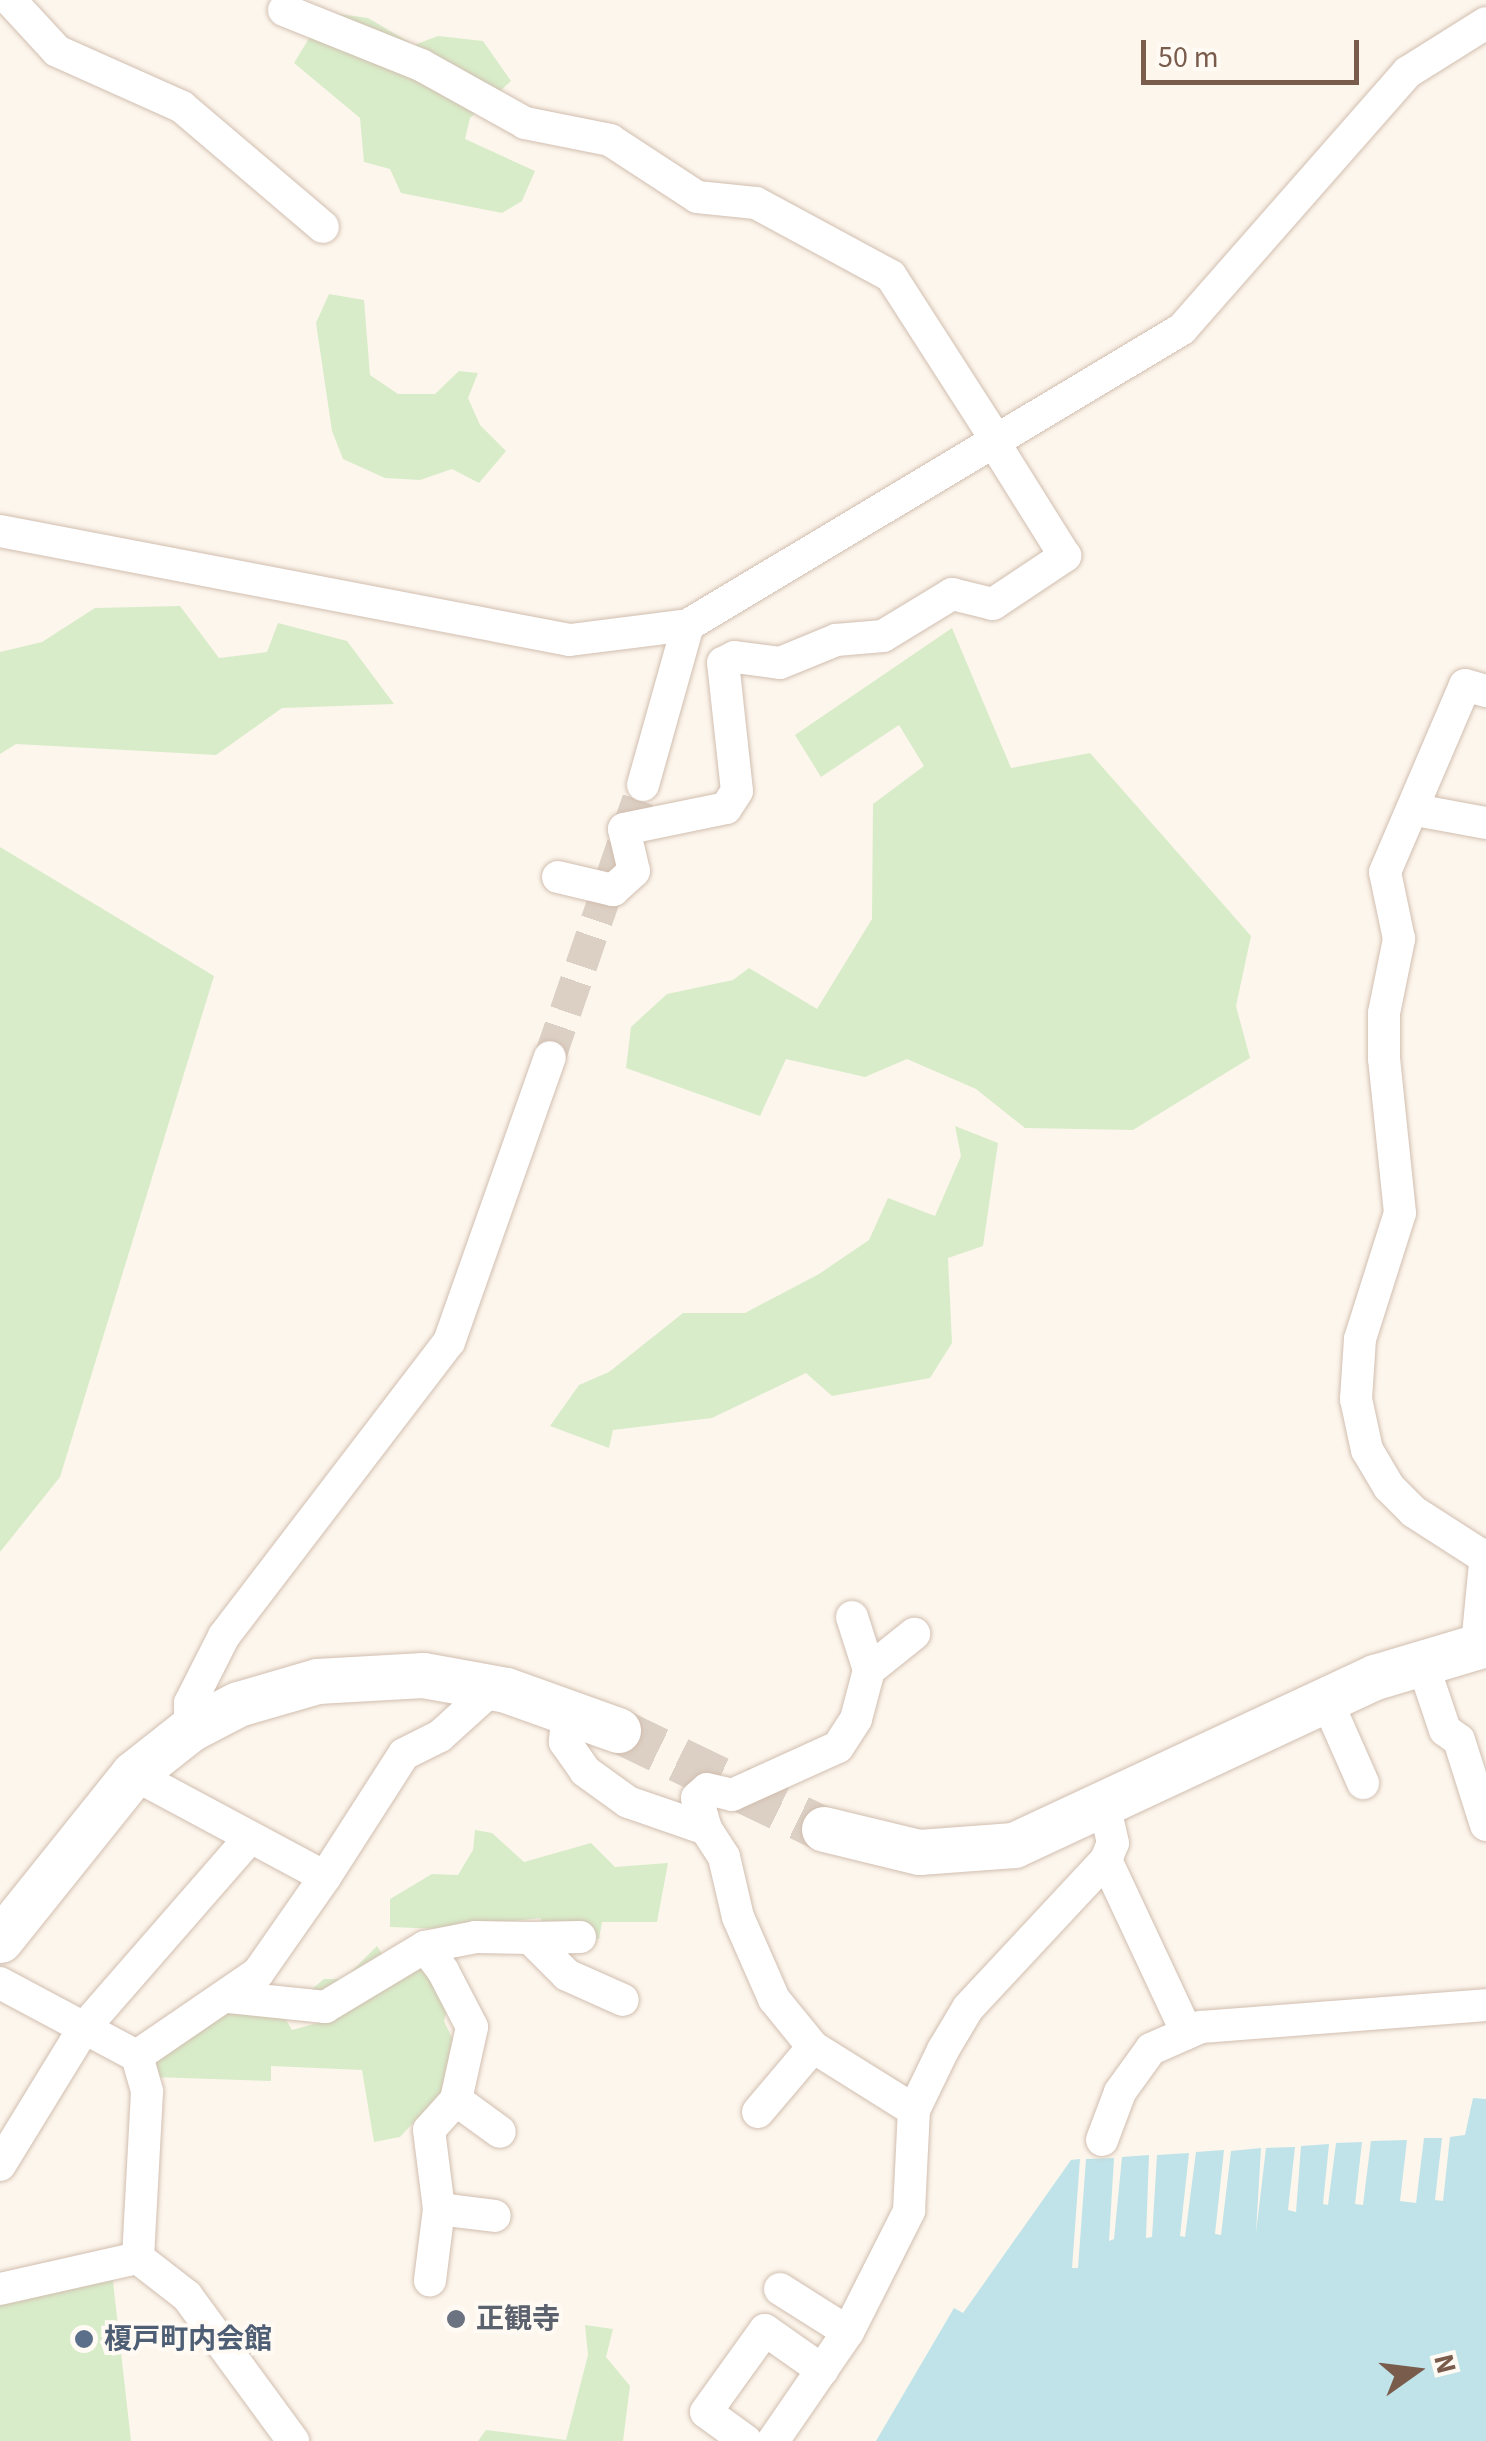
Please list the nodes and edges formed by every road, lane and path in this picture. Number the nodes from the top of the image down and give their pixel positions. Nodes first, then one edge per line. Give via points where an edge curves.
1 (10, 0) edge
2 (284, 10) dead end
3 (1486, 24) edge
4 (323, 227) dead end
5 (994, 438) junction
6 (0, 532) edge
7 (688, 626) junction
8 (1486, 691) edge
9 (643, 785) tunnel mouth
10 (1415, 810) junction
11 (1486, 823) edge
12 (558, 877) dead end
13 (550, 1058) tunnel mouth
14 (1484, 1554) edge
15 (852, 1617) dead end
16 (914, 1634) dead end
17 (1482, 1644) edge
18 (1421, 1659) junction
19 (869, 1670) junction
20 (493, 1688) junction
21 (1326, 1699) junction
22 (568, 1711) junction
23 (190, 1729) junction
24 (618, 1730) tunnel mouth
25 (1473, 1735) edge
26 (133, 1774) junction
27 (1363, 1783) dead end
28 (1105, 1808) junction
29 (1486, 1825) edge
30 (706, 1829) junction
31 (824, 1829) tunnel mouth
32 (250, 1838) junction
33 (1106, 1860) junction
34 (325, 1877) junction
35 (580, 1937) dead end
36 (530, 1938) junction
37 (0, 1940) edge
38 (426, 1947) junction
39 (0, 1983) edge
40 (229, 1997) junction
41 (624, 2000) dead end
42 (1486, 2005) edge
43 (84, 2028) junction
44 (1187, 2033) junction
45 (813, 2047) junction
46 (137, 2056) junction
47 (456, 2100) junction
48 (914, 2110) junction
49 (758, 2112) dead end
50 (500, 2132) dead end
51 (1102, 2140) dead end
52 (0, 2164) edge
53 (438, 2209) junction
54 (495, 2216) dead end
55 (138, 2258) junction
56 (430, 2280) dead end
57 (780, 2288) dead end
58 (0, 2289) edge
59 (848, 2332) junction
60 (822, 2370) junction
61 (293, 2441) edge
62 (746, 2441) edge
63 (773, 2441) edge

1 - 4 street via 58,51 182,107
2 - 5 street via 420,65 525,123 610,140 698,196 756,203 891,276
3 - 5 street via 1408,72 1182,329
5 - 7 street
5 - 12 street via 1065,556 993,604 952,594 883,636 836,640 780,663 735,657 723,663 737,790 726,808 624,828 634,871 613,890
6 - 7 street via 570,640
7 - 9 street
8 - 10 street via 1464,685
10 - 11 street
10 - 14 street via 1385,872 1399,939 1384,1013 1384,1059 1400,1213 1360,1339 1356,1398 1366,1450 1389,1487 1414,1512
13 - 23 street via 449,1342 224,1636 190,1703
14 - 17 street
15 - 19 street
16 - 19 street
17 - 18 street
18 - 21 street
18 - 25 street via 1446,1730
19 - 30 street via 856,1719 838,1747 732,1795 706,1790 697,1798
20 - 22 street
20 - 23 street via 423,1675 317,1681 238,1704
20 - 34 street via 440,1736 404,1754
21 - 27 street via 1356,1747
21 - 28 street
22 - 24 street
22 - 30 street via 565,1742 585,1771 628,1802
23 - 26 street
25 - 29 street
26 - 32 street
26 - 37 street
28 - 31 street via 1014,1845 966,1852 919,1852
28 - 33 street via 1113,1843
30 - 45 street via 724,1857 738,1917 774,1999
32 - 34 street
32 - 43 street
33 - 44 street
33 - 48 street via 968,2008
34 - 40 street via 258,1973
35 - 36 street
36 - 38 street via 476,1937
36 - 41 street via 567,1975
38 - 40 street via 325,2007
38 - 47 street via 472,2028
39 - 43 street
40 - 46 street
42 - 44 street
43 - 46 street
43 - 52 street
44 - 51 street via 1152,2050 1120,2092
45 - 48 street
45 - 49 street
46 - 55 street via 147,2092
47 - 50 street
47 - 53 street via 429,2130
48 - 59 street via 908,2212
53 - 54 street
53 - 56 street
55 - 58 street
55 - 61 street via 188,2296
57 - 59 street
59 - 60 street
60 - 62 street via 765,2330 706,2412
60 - 63 street

